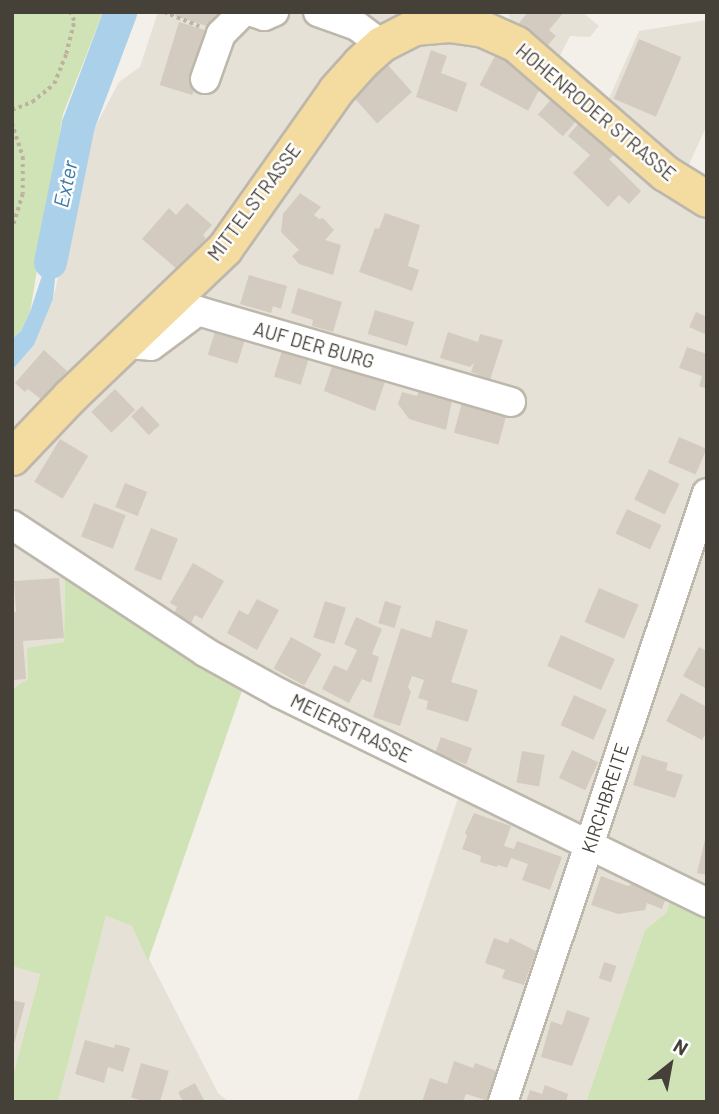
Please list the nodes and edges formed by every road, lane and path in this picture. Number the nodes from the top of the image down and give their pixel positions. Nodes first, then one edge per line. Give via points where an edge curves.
1 (70, 12) edge
2 (164, 12) edge
3 (243, 12) edge
4 (251, 12) edge
5 (274, 12) edge
6 (318, 12) edge
7 (488, 20) edge
8 (221, 33) junction
9 (381, 44) junction
10 (205, 79) dead end
11 (12, 110) edge
12 (12, 123) edge
13 (707, 199) edge
14 (12, 229) edge
15 (125, 344) junction
16 (511, 402) dead end
17 (12, 457) edge
18 (707, 493) edge
19 (12, 525) edge
20 (590, 844) junction
21 (707, 902) edge
22 (503, 1102) edge

1 - 11 path via 74,21 54,84 32,102
2 - 8 path
3 - 8 street
4 - 5 street via 264,16
6 - 9 street via 357,26
7 - 9 main road, MITTELSTRASSE via 414,27
7 - 13 main road, HOHENRODER STRASSE via 665,173
8 - 10 street
9 - 15 main road, MITTELSTRASSE via 336,90 224,249
12 - 14 path via 23,157 23,194
15 - 16 street, AUF DER BURG via 151,346 198,311
15 - 17 main road, MITTELSTRASSE
18 - 20 street, KIRCHBREITE
19 - 20 street, MEIERSTRASSE via 205,652 279,693
20 - 21 street, MEIERSTRASSE
20 - 22 street, KIRCHBREITE

